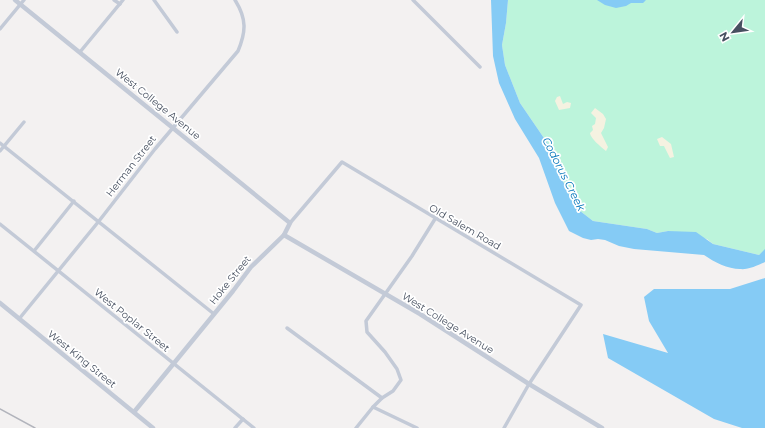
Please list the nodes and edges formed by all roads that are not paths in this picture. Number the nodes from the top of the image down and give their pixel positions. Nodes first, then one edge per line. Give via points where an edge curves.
1 (15, 0) edge
2 (24, 0) edge
3 (114, 0) edge
4 (123, 0) edge
5 (154, 0) edge
6 (235, 0) edge
7 (412, 0) edge
8 (20, 4) junction
9 (120, 4) junction
10 (0, 29) edge
11 (177, 32) dead end
12 (80, 52) junction
13 (480, 67) dead end
14 (24, 122) dead end
15 (173, 127) junction
16 (0, 143) edge
17 (4, 146) junction
18 (0, 151) edge
19 (342, 162) joint
20 (74, 201) junction
21 (435, 219) junction
22 (99, 221) junction
23 (290, 222) junction
24 (0, 224) edge
25 (284, 235) junction
26 (34, 251) junction
27 (58, 270) junction
28 (385, 295) junction
29 (0, 303) edge
30 (214, 314) junction
31 (19, 318) junction
32 (287, 328) dead end
33 (173, 364) junction
34 (529, 384) junction
35 (382, 398) junction
36 (373, 407) junction
37 (134, 412) junction
38 (243, 419) junction
39 (153, 428) edge
40 (235, 428) edge
41 (254, 428) edge
42 (356, 428) edge
43 (417, 428) edge
44 (504, 428) edge
45 (602, 428) edge

1 - 8 street, West College Avenue
2 - 8 street
3 - 9 street
4 - 9 street
5 - 11 street
6 - 15 street, Herman Street via 244,20 242,41 238,51
7 - 13 street
8 - 10 street
8 - 12 street, West College Avenue
9 - 12 street
12 - 15 street, West College Avenue
14 - 17 street
15 - 22 street, Herman Street
15 - 23 street, West College Avenue
16 - 17 street
17 - 18 street
17 - 20 street
19 - 21 street, Old Salem Road
19 - 23 street, Hoke Street
20 - 22 street
20 - 26 street
21 - 28 street
21 - 34 street, Old Salem Road via 581,305
22 - 27 street, Herman Street
22 - 30 street
23 - 25 street, Hoke Street
24 - 26 street, West Poplar Street
25 - 28 street, West College Avenue
25 - 30 street, Hoke Street via 251,267
26 - 27 street, West Poplar Street
27 - 31 street, Herman Street
27 - 33 street, West Poplar Street
28 - 34 street, West College Avenue via 420,314
28 - 35 street via 366,321 367,332 385,352 401,380 393,391
29 - 31 street, West King Street
30 - 33 street, Hoke Street
31 - 37 street, West King Street
32 - 35 street
33 - 37 street, Hoke Street
33 - 38 street, West Poplar Street
34 - 44 street
34 - 45 street, West College Avenue
35 - 36 street
36 - 42 street
36 - 43 street
37 - 39 street, West King Street
38 - 40 street
38 - 41 street, West Poplar Street

